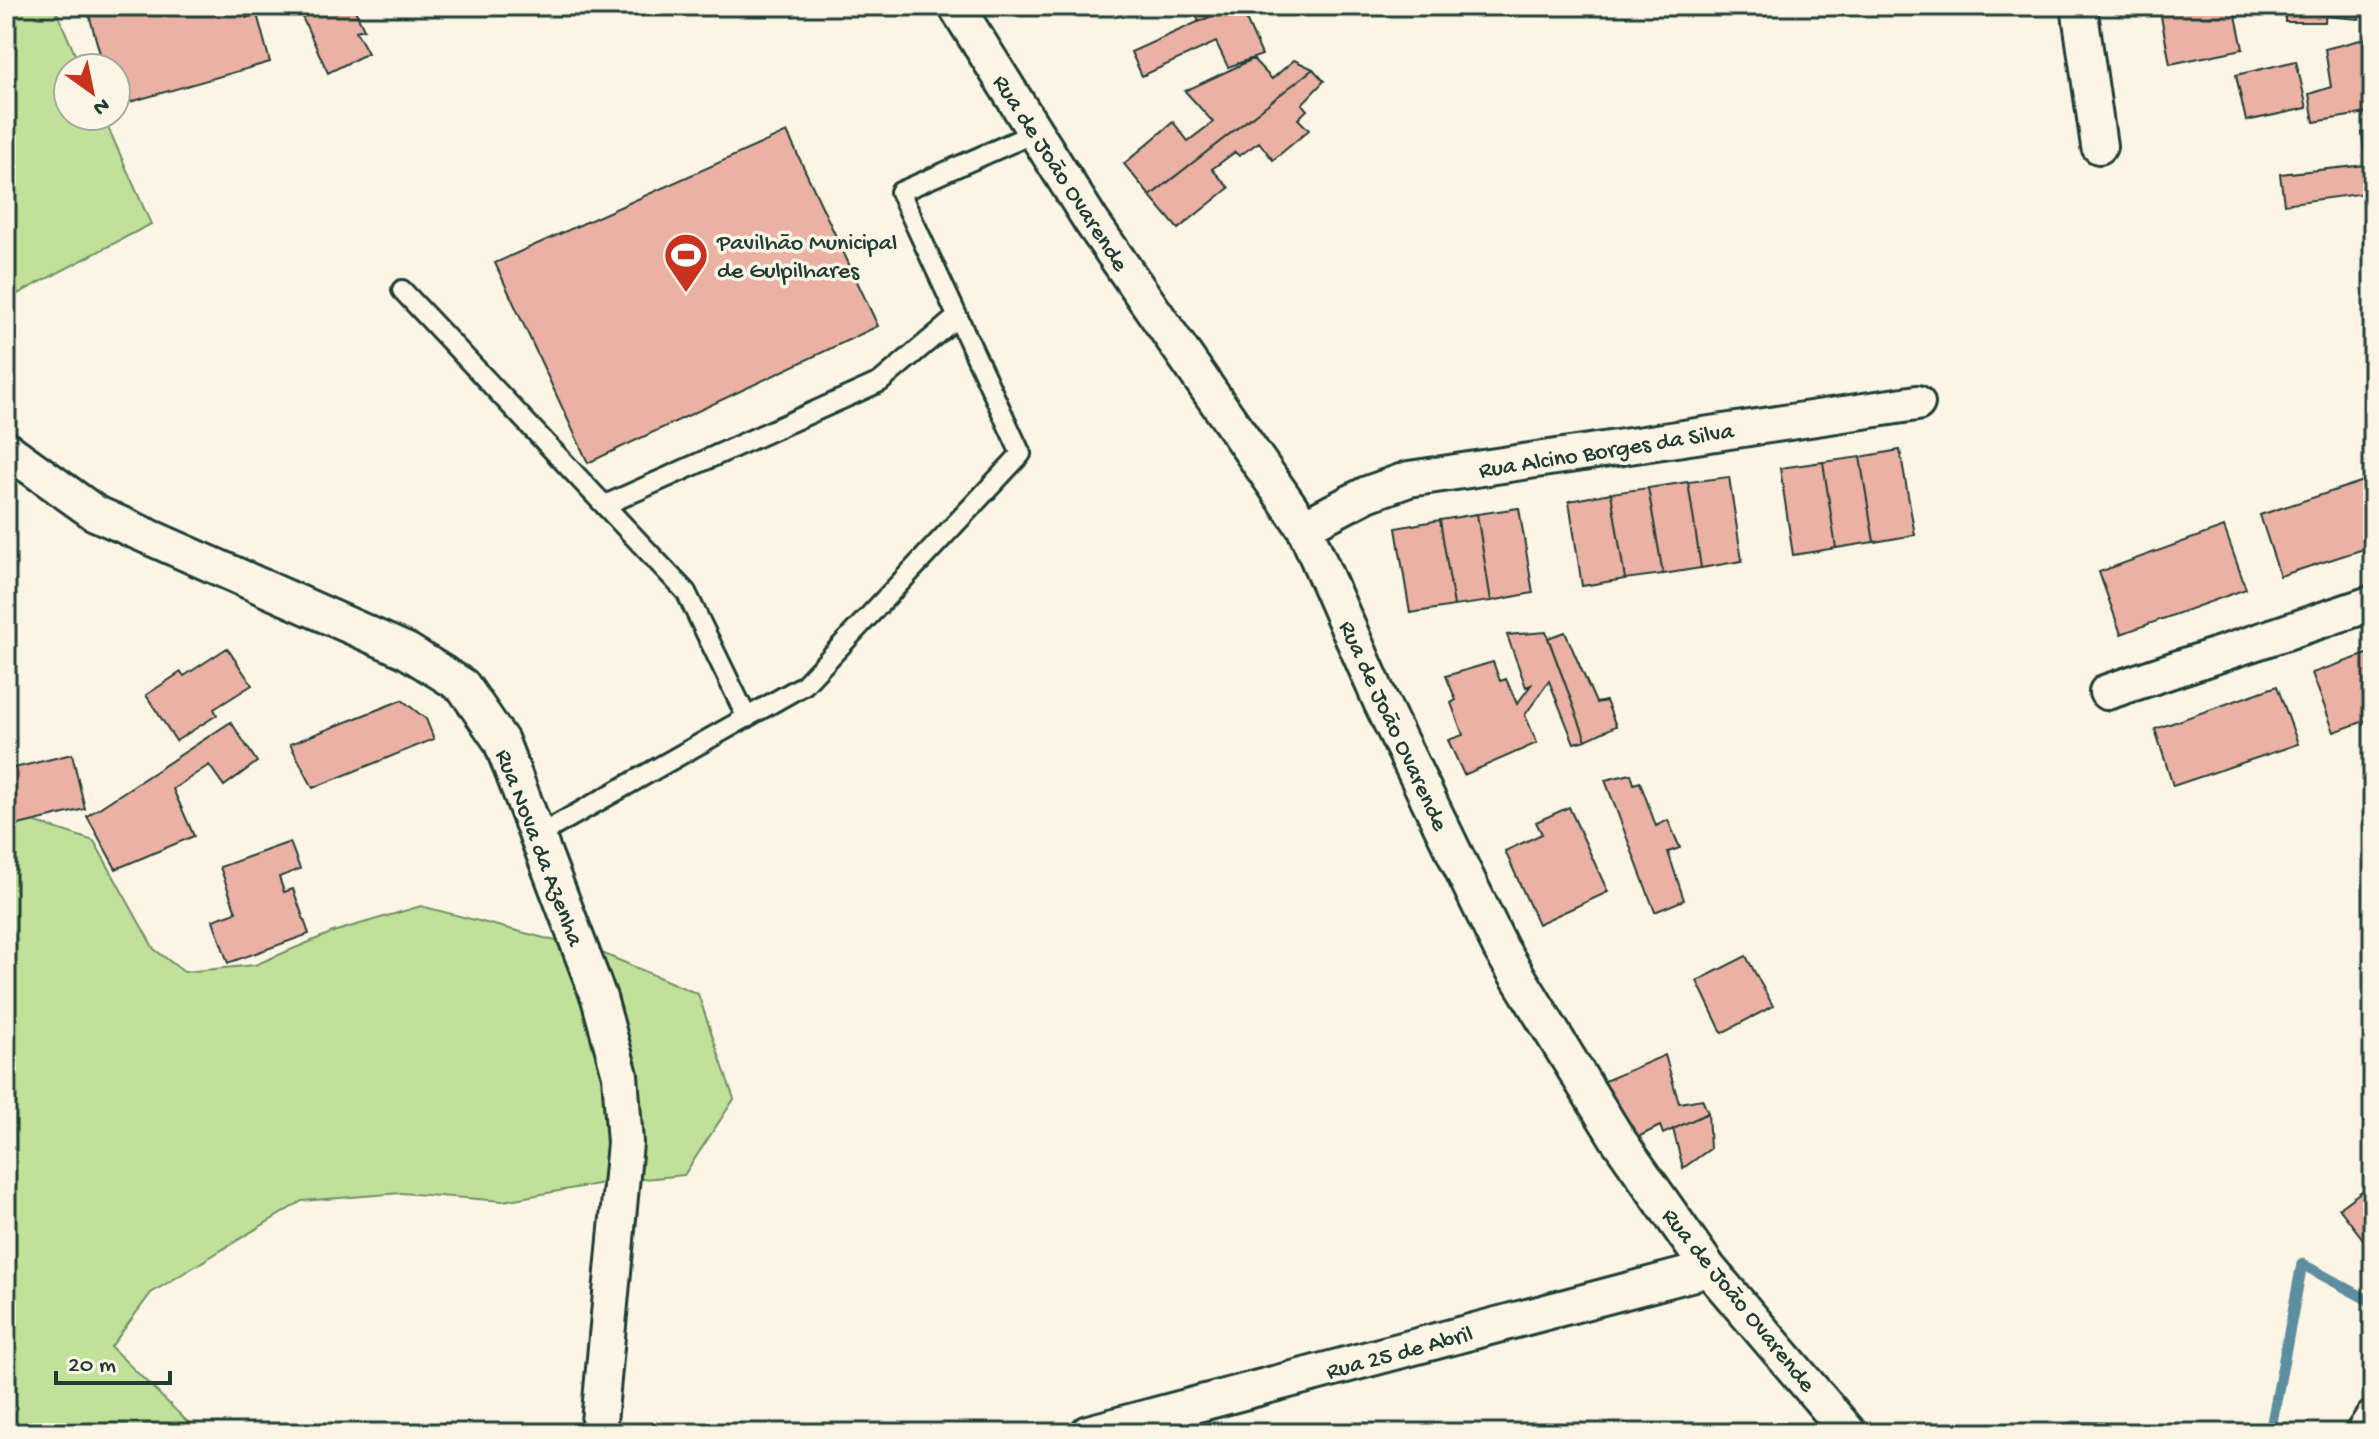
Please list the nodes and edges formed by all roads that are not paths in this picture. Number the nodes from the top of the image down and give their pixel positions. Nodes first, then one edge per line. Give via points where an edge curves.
1 (956, 6) edge
2 (2079, 6) edge
3 (1036, 132) junction
4 (2099, 146) dead end
5 (402, 290) dead end
6 (957, 317) junction
7 (1917, 403) dead end
8 (6, 449) edge
9 (605, 505) junction
10 (1304, 527) junction
11 (2373, 603) edge
12 (2107, 692) dead end
13 (747, 718) junction
14 (537, 836) junction
15 (1709, 1269) junction
16 (2373, 1418) edge
17 (598, 1433) edge
18 (1088, 1433) edge
19 (1849, 1433) edge
20 (2363, 1433) edge

1 - 3 street, Rua de João Ovarende
2 - 4 street
3 - 6 lane via 900,192
3 - 10 street, Rua de João Ovarende via 1091,221
5 - 9 lane
6 - 9 lane via 880,382
6 - 13 lane via 1021,454 804,685
7 - 10 street, Rua Alcino Borges da Silva via 1409,479
8 - 14 street, Rua Nova da Azenha via 95,513 407,651 463,686 501,741
9 - 13 lane via 686,592
10 - 15 street, Rua de João Ovarende via 1381,702 1501,949 1617,1138
11 - 12 street
13 - 14 lane
14 - 17 street, Rua Nova da Azenha via 599,998 620,1075 625,1143
15 - 18 street, Rua 25 de Abril
15 - 19 street, Rua de João Ovarende
16 - 20 street

